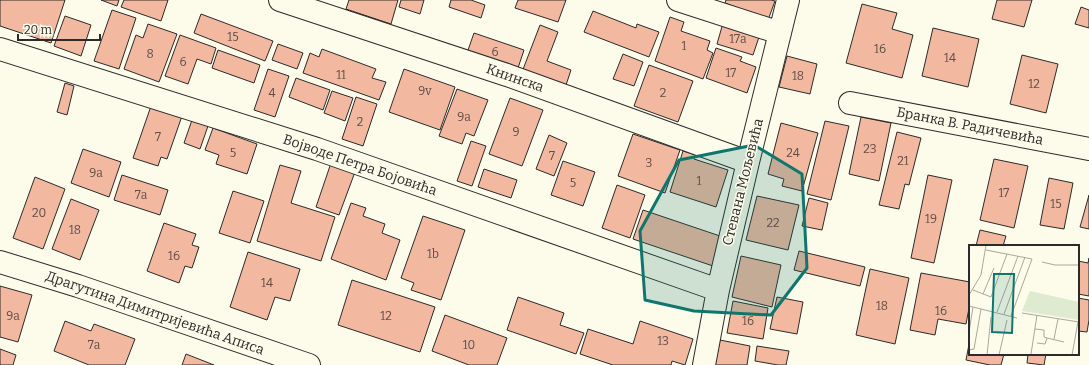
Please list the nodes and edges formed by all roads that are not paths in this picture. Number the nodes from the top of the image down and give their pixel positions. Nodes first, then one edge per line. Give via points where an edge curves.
1 (280, 0) edge
2 (678, 0) edge
3 (788, 0) edge
4 (780, 33) junction
5 (0, 49) edge
6 (850, 103) dead end
7 (1089, 149) edge
8 (748, 162) junction
9 (0, 262) edge
10 (718, 290) junction
11 (309, 365) edge
12 (704, 365) edge

1 - 8 street, Книнска via 507,75
2 - 4 street
3 - 4 street, Стевана Мољевића
4 - 8 street, Стевана Мољевића
5 - 10 street, Војводе Петра Бојовића via 317,149
6 - 7 street, Бранка В. Радичевића
8 - 10 street, Стевана Мољевића
9 - 11 street, Драгутина Димитријевића Аписа
10 - 12 street, Стевана Мољевића

